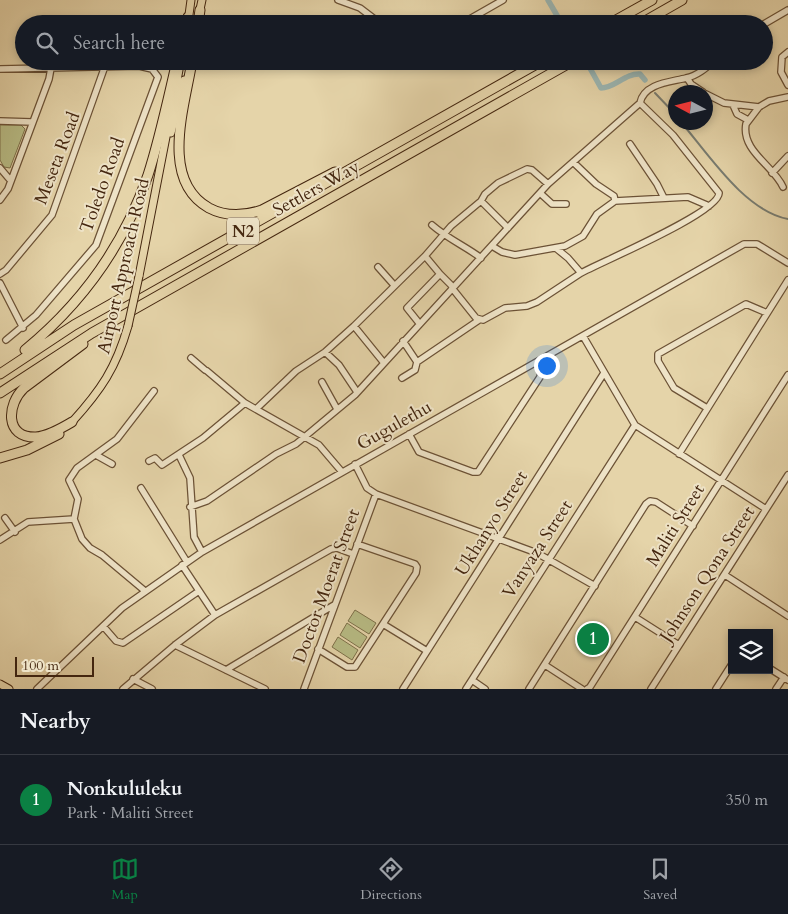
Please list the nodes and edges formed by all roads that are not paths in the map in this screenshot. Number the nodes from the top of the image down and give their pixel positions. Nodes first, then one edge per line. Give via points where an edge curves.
1 (192, 0) edge
2 (202, 0) edge
3 (338, 0) edge
4 (503, 0) edge
5 (652, 0) edge
6 (682, 0) edge
7 (200, 10) joint
8 (788, 10) edge
9 (188, 15) edge
10 (199, 15) edge
11 (369, 15) edge
12 (477, 15) edge
13 (625, 15) edge
14 (656, 15) edge
15 (773, 19) edge
16 (788, 52) edge
17 (0, 69) edge
18 (15, 69) edge
19 (51, 70) edge
20 (104, 70) edge
21 (152, 70) edge
22 (177, 70) edge
23 (177, 70) edge
24 (188, 70) edge
25 (189, 70) edge
26 (526, 70) edge
27 (557, 70) edge
28 (700, 70) edge
29 (687, 78) junction
30 (692, 85) edge
31 (788, 85) edge
32 (488, 91) junction
33 (788, 97) edge
34 (713, 98) edge
35 (640, 103) junction
36 (733, 105) junction
37 (758, 107) junction
38 (748, 120) junction
39 (0, 121) edge
40 (32, 122) junction
41 (630, 144) dead end
42 (788, 156) edge
43 (162, 162) junction
44 (573, 162) junction
45 (0, 168) edge
46 (772, 173) junction
47 (11, 181) junction
48 (548, 184) junction
49 (783, 187) dead end
50 (540, 193) junction
51 (664, 198) junction
52 (0, 200) edge
53 (481, 201) junction
54 (616, 201) junction
55 (566, 204) dead end
56 (709, 206) junction
57 (432, 225) dead end
58 (508, 228) junction
59 (444, 235) junction
60 (492, 246) junction
61 (557, 249) junction
62 (425, 256) junction
63 (481, 258) junction
64 (788, 263) edge
65 (378, 267) dead end
66 (581, 273) junction
67 (0, 274) edge
68 (440, 274) junction
69 (788, 280) edge
70 (0, 283) edge
71 (394, 285) junction
72 (453, 288) junction
73 (767, 313) junction
74 (121, 317) junction
75 (479, 320) junction
76 (419, 323) junction
77 (354, 326) junction
78 (23, 328) junction
79 (583, 336) junction
80 (6, 340) dead end
81 (403, 341) junction
82 (324, 352) junction
83 (191, 358) dead end
84 (418, 362) junction
85 (538, 362) junction
86 (384, 363) junction
87 (0, 372) edge
88 (604, 373) junction
89 (788, 375) edge
90 (402, 378) dead end
91 (322, 382) dead end
92 (154, 390) dead end
93 (357, 392) junction
94 (0, 393) edge
95 (245, 403) junction
96 (707, 408) junction
97 (256, 409) junction
98 (336, 409) junction
99 (72, 422) junction
100 (634, 425) junction
101 (409, 434) junction
102 (305, 437) junction
103 (679, 454) junction
104 (96, 455) junction
105 (179, 455) junction
106 (0, 458) edge
107 (149, 461) dead end
108 (112, 464) dead end
109 (355, 464) junction
110 (342, 472) junction
111 (788, 475) edge
112 (721, 480) junction
113 (141, 488) dead end
114 (376, 494) junction
115 (190, 507) junction
116 (766, 509) junction
117 (5, 518) dead end
118 (74, 519) junction
119 (693, 526) junction
120 (15, 532) junction
121 (498, 538) junction
122 (0, 540) edge
123 (357, 544) junction
124 (202, 552) junction
125 (353, 554) junction
126 (549, 558) junction
127 (184, 563) junction
128 (725, 575) junction
129 (595, 586) junction
130 (145, 591) junction
131 (199, 591) junction
132 (334, 605) junction
133 (215, 615) junction
134 (788, 616) edge
135 (635, 617) junction
136 (383, 624) junction
137 (103, 626) junction
138 (175, 645) junction
139 (679, 645) junction
140 (318, 649) junction
141 (427, 652) junction
142 (545, 665) junction
143 (226, 670) junction
144 (728, 670) edge
145 (773, 671) edge
146 (786, 679) edge
147 (133, 680) junction
148 (472, 680) junction
149 (0, 684) edge
150 (9, 689) edge
151 (37, 689) edge
152 (123, 689) edge
153 (152, 689) edge
154 (265, 689) edge
155 (304, 689) edge
156 (403, 689) edge
157 (466, 689) edge
158 (485, 689) edge
159 (529, 689) edge
160 (582, 689) edge
161 (587, 689) edge
162 (651, 689) edge
163 (716, 689) edge
164 (776, 689) edge

1 - 9 main road
2 - 7 main road
3 - 11 street
4 - 12 street
5 - 13 highway
6 - 14 highway
7 - 10 highway
8 - 15 street
16 - 31 street via 782,57 780,68
17 - 18 street
19 - 40 street
20 - 67 street, Meseta Road via 52,215
21 - 78 street, Toledo Road via 157,81 96,244
22 - 43 main road, Airport Approach Road
23 - 87 highway via 148,176 116,246 95,278 65,313
24 - 43 main road, Airport Approach Road
25 - 32 highway via 178,150 180,170 184,182 200,203 224,214 237,215 262,210
26 - 32 highway, Settlers Way / N2
27 - 74 highway, Settlers Way / N2
28 - 29 street
29 - 30 street
29 - 35 street via 652,88 642,96
32 - 87 highway, Settlers Way / N2 via 74,325
33 - 37 street via 769,100
34 - 36 street
35 - 44 street
35 - 56 street via 673,135 718,190 719,197
36 - 37 street
36 - 38 street via 738,114
37 - 38 street
38 - 46 street via 745,129 751,147
39 - 40 street
40 - 47 street
41 - 51 street
42 - 46 street
43 - 99 main road, Airport Approach Road, bridge via 128,326 112,372
44 - 48 street
44 - 54 street
45 - 47 street
46 - 49 street
47 - 52 street
48 - 50 street
48 - 53 street via 527,169 498,184
50 - 55 street via 552,204
50 - 58 street
51 - 54 street
51 - 56 street via 693,198
53 - 58 street
53 - 59 street
54 - 61 street via 597,214 583,236
56 - 66 street via 688,221
57 - 59 street
58 - 60 street
59 - 62 street
59 - 63 street
60 - 61 street via 516,255
60 - 63 street
61 - 66 street
62 - 68 street
62 - 71 street
63 - 72 street
64 - 79 street, Gugulethu via 760,245 747,242
65 - 71 street
66 - 75 street via 537,302 505,308
68 - 72 street
68 - 76 street via 407,308
69 - 73 street
70 - 78 street
71 - 77 street
72 - 75 street
72 - 76 street
73 - 96 street
73 - 96 street via 746,304 658,354 658,361 674,388
74 - 94 highway, Settlers Way / N2 via 60,352
74 - 99 highway via 27,384 10,413 14,425 27,436 45,435
75 - 84 street
76 - 81 street
77 - 82 street
77 - 86 street
78 - 80 street, Toledo Road
79 - 85 street, Gugulethu
79 - 88 street
81 - 84 street
81 - 86 street
82 - 93 street via 339,365
82 - 97 street via 296,371
83 - 95 street
84 - 90 street via 415,370
85 - 101 street, Gugulethu
85 - 101 street via 540,377 478,472 420,453
86 - 93 street
88 - 100 street
88 - 121 street, Ukhanyo Street
89 - 112 street, Maliti Street
91 - 98 street
92 - 104 street via 121,434
93 - 98 street
95 - 97 street
95 - 105 street
96 - 103 street
97 - 102 street
98 - 102 street
99 - 106 highway via 64,431 42,444
100 - 103 street
100 - 126 street, Vanyaza Street
101 - 109 street, Gugulethu
102 - 110 street via 322,448
102 - 115 street via 264,461 207,502
103 - 112 street
104 - 108 street
104 - 118 street via 69,478 78,499
105 - 107 street via 162,465 155,458
105 - 115 street via 190,478
109 - 110 street, Gugulethu
109 - 114 street via 368,489
110 - 124 street, Gugulethu
111 - 116 street, Johnson Qona Street
112 - 116 street
112 - 119 street, Maliti Street
113 - 127 street
114 - 121 street
114 - 123 street, Doctor Moerat Street
115 - 124 street via 194,537
116 - 128 street, Johnson Qona Street
117 - 120 street
118 - 120 street via 28,522
118 - 130 street via 87,546
119 - 129 street via 656,502 648,502
119 - 135 street, Maliti Street
120 - 122 street
121 - 126 street
121 - 141 street, Ukhanyo Street
123 - 125 street, Doctor Moerat Street
123 - 136 street via 417,567
124 - 127 street, Gugulethu
125 - 132 street, Doctor Moerat Street
125 - 133 street via 338,548 326,550
126 - 129 street
126 - 148 street, Vanyaza Street
127 - 130 street, Gugulethu
127 - 131 street
128 - 134 street
128 - 139 street, Johnson Qona Street
129 - 142 street
130 - 137 street, Gugulethu
131 - 133 street
131 - 137 street via 123,643 116,641
132 - 140 street, Doctor Moerat Street
132 - 143 street
133 - 138 street
135 - 139 street
135 - 161 street, Maliti Street
136 - 140 street via 353,668
136 - 141 street
137 - 151 street, Gugulethu
138 - 143 street
138 - 147 street
139 - 162 street, Johnson Qona Street
140 - 155 street, Doctor Moerat Street
141 - 156 street, Ukhanyo Street
142 - 159 street
142 - 160 street
143 - 154 street
144 - 163 street
145 - 146 street
146 - 164 street
147 - 152 street
147 - 153 street
148 - 157 street, Vanyaza Street
148 - 158 street
149 - 150 main road

